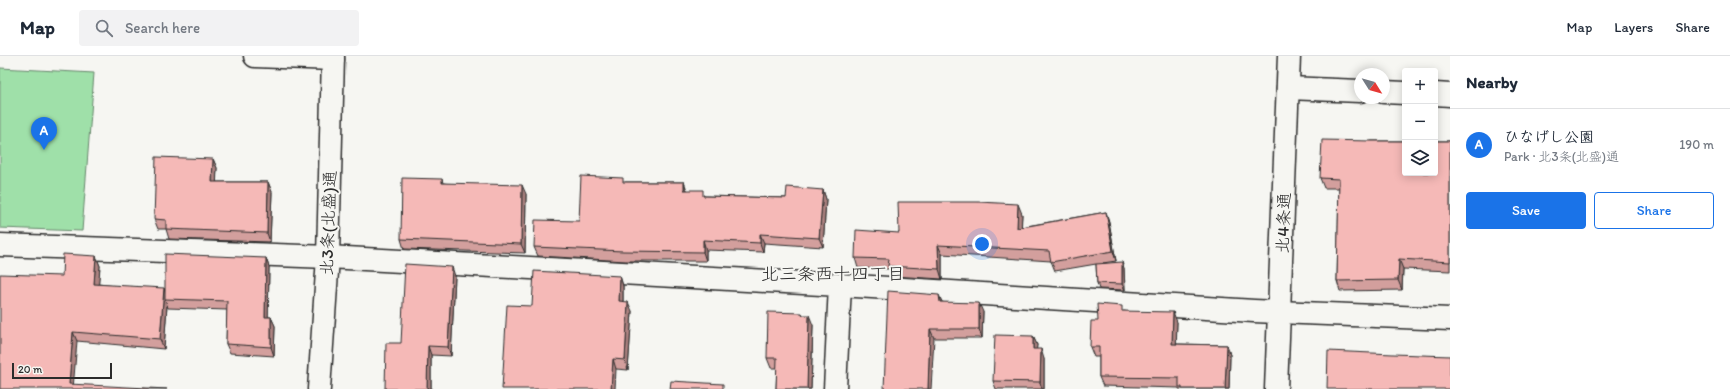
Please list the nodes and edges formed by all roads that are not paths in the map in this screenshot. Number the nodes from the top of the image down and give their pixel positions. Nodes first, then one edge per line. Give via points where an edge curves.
1 (255, 56) edge
2 (1289, 56) edge
3 (333, 58) edge
4 (1288, 88) junction
5 (1354, 91) edge
6 (1390, 92) edge
7 (1402, 93) edge
8 (1438, 94) edge
9 (1450, 95) edge
10 (0, 246) edge
11 (328, 257) junction
12 (840, 285) junction
13 (1280, 312) junction
14 (1450, 319) edge
15 (319, 389) edge
16 (835, 389) edge
17 (1276, 389) edge

1 - 3 street
2 - 4 street, 北4条通
3 - 11 street, 北3条(北盛)通
4 - 5 street
4 - 13 street, 北4条通
6 - 7 street
8 - 9 street
10 - 11 street
11 - 12 street
11 - 15 street, 北3条(北盛)通
12 - 13 street
12 - 16 street
13 - 14 street
13 - 17 street, 北4条通

